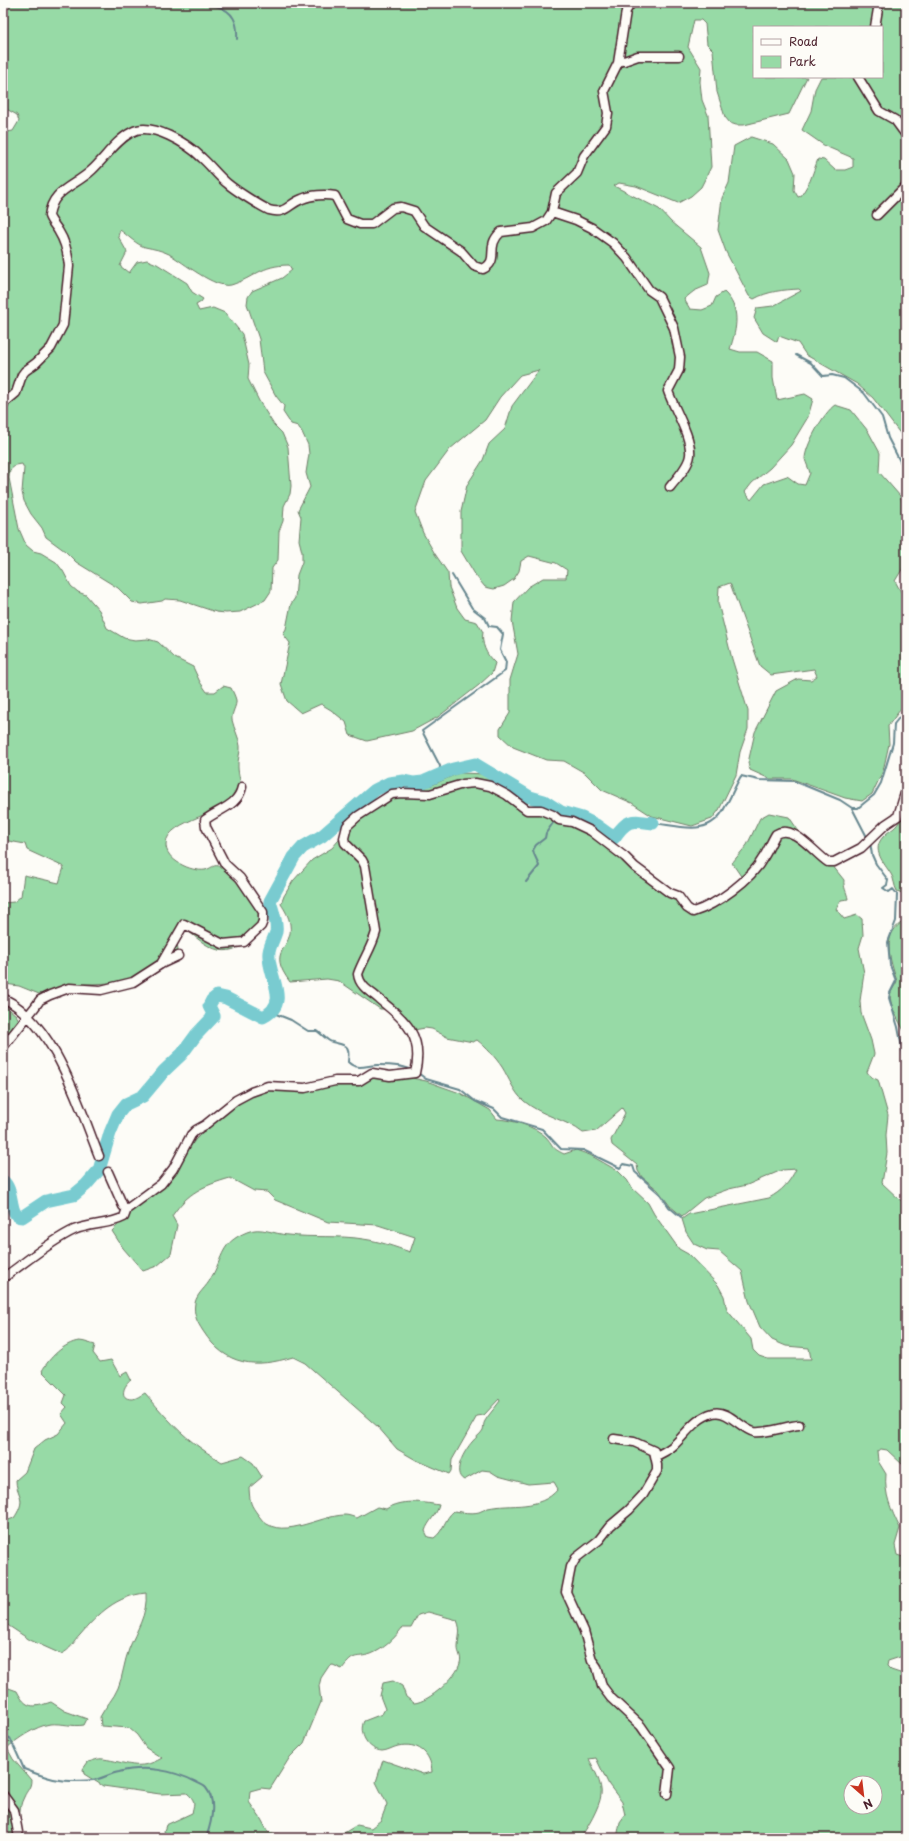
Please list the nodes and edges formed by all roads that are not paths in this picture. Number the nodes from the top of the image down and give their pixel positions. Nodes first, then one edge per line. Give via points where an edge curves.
1 (631, 3) edge
2 (879, 3) edge
3 (875, 26) edge
4 (679, 56) dead end
5 (619, 60) junction
6 (859, 78) edge
7 (906, 135) edge
8 (906, 186) edge
9 (552, 212) junction
10 (877, 215) dead end
11 (3, 404) edge
12 (670, 487) dead end
13 (242, 787) dead end
14 (906, 790) edge
15 (178, 956) dead end
16 (161, 964) junction
17 (3, 998) edge
18 (28, 1016) junction
19 (3, 1047) edge
20 (99, 1156) dead end
21 (108, 1172) dead end
22 (127, 1209) junction
23 (3, 1278) edge
24 (799, 1424) dead end
25 (614, 1439) dead end
26 (656, 1456) junction
27 (667, 1794) dead end
28 (3, 1795) edge
29 (19, 1838) edge

1 - 5 street via 626,11
2 - 3 street
4 - 5 street via 638,56 624,61
5 - 9 street via 604,92 608,113 606,126 584,156 577,173 556,193
6 - 7 street via 878,111 895,120
8 - 10 street
9 - 11 street via 546,221 537,226 501,232 492,241 492,261 483,269 474,266 461,251 424,226 409,208 393,208 372,224 347,219 335,196 328,195 302,198 284,211 269,210 235,190 184,144 164,133 139,129 133,131 86,176 61,191 52,201 49,216 66,246 69,266 63,325 51,348 22,375 16,393
9 - 12 street via 592,228 613,243 649,290 659,297 674,328 680,357 679,370 668,391 688,437 690,456
13 - 16 street via 237,800 205,820 206,828 225,864 240,878 263,912 261,926 244,942 223,944 184,924
14 - 22 street via 898,816 861,848 834,862 828,862 796,835 779,832 762,860 744,880 724,897 693,912 678,896 635,867 591,831 572,822 559,820 541,810 527,810 490,786 463,784 438,793 402,793 384,797 358,816 347,826 345,832 345,843 366,866 376,932 374,942 358,974 362,985 402,1018 415,1037 415,1073 390,1076 372,1073 359,1081 335,1081 305,1088 268,1086 251,1092 196,1130 161,1184
15 - 16 street
16 - 18 street via 125,985 101,990 69,988 50,995 40,1000
17 - 18 street
18 - 19 street
18 - 20 street via 54,1050
21 - 22 street
22 - 23 street via 124,1217 117,1221 91,1224 72,1231
24 - 26 street via 760,1433 718,1412 698,1420 673,1447
25 - 26 street via 634,1442 654,1451
26 - 27 street via 657,1471 643,1495 599,1540 576,1558 570,1567 566,1592 584,1631 602,1686 641,1726 670,1768
28 - 29 street via 14,1810

